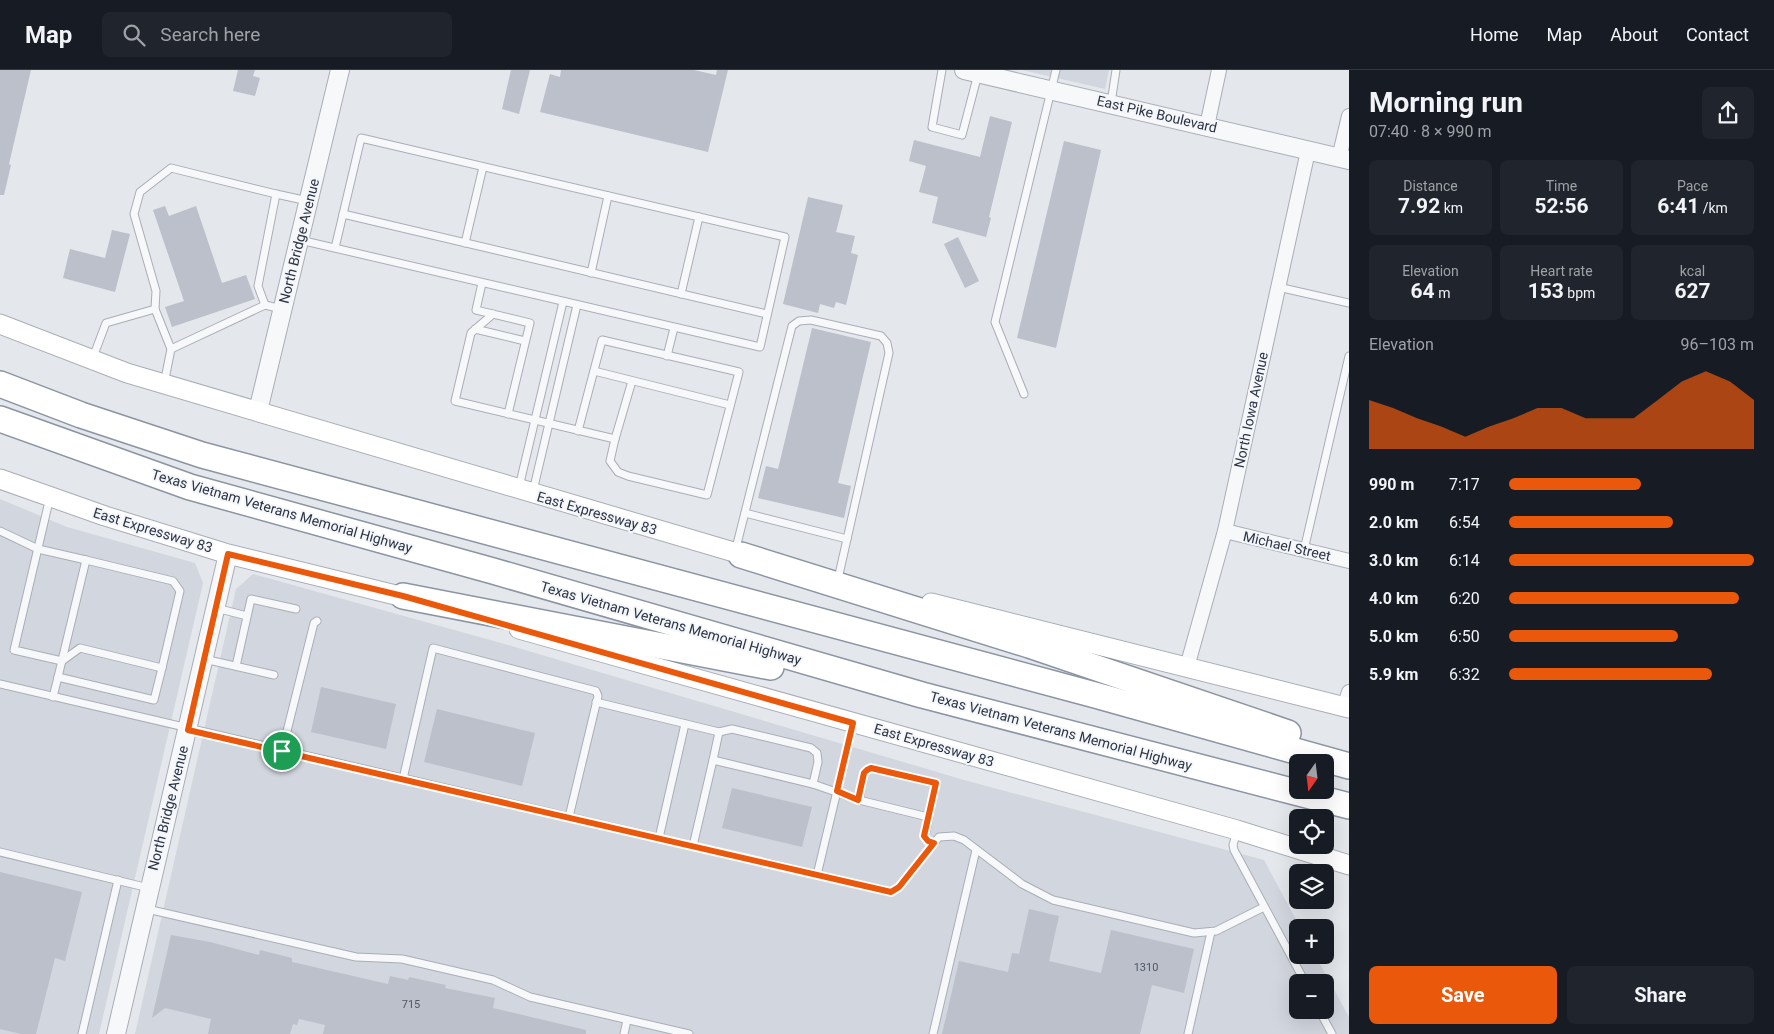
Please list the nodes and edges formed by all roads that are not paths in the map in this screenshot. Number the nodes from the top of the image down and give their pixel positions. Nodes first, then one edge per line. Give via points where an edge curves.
1 (340, 70) edge
2 (942, 70) edge
3 (1056, 70) edge
4 (1116, 70) edge
5 (1219, 70) edge
6 (971, 72) edge
7 (1052, 90) junction
8 (1111, 104) junction
9 (1349, 116) edge
10 (1207, 126) junction
11 (1308, 151) junction
12 (1344, 159) edge
13 (483, 167) junction
14 (276, 194) junction
15 (608, 196) junction
16 (309, 201) junction
17 (343, 214) junction
18 (699, 217) junction
19 (299, 240) junction
20 (465, 243) junction
21 (335, 248) junction
22 (590, 273) junction
23 (482, 283) junction
24 (1278, 287) junction
25 (681, 294) junction
26 (563, 302) junction
27 (1349, 303) edge
28 (265, 305) junction
29 (577, 305) junction
30 (155, 309) junction
31 (283, 310) junction
32 (493, 314) junction
33 (767, 314) junction
34 (0, 324) edge
35 (674, 328) junction
36 (475, 329) junction
37 (525, 341) junction
38 (171, 349) junction
39 (667, 356) junction
40 (1349, 356) edge
41 (92, 360) junction
42 (594, 371) junction
43 (632, 381) junction
44 (0, 384) edge
45 (164, 384) junction
46 (1024, 394) dead end
47 (730, 405) junction
48 (258, 411) junction
49 (508, 414) junction
50 (0, 418) edge
51 (535, 420) junction
52 (549, 424) junction
53 (578, 431) junction
54 (615, 439) junction
55 (0, 478) edge
56 (525, 492) junction
57 (50, 496) junction
58 (744, 513) junction
59 (0, 530) edge
60 (1225, 531) junction
61 (848, 539) junction
62 (38, 549) junction
63 (1304, 550) junction
64 (228, 554) junction
65 (737, 554) junction
66 (86, 560) junction
67 (1349, 561) edge
68 (838, 579) junction
69 (403, 596) junction
70 (216, 608) junction
71 (296, 609) dead end
72 (247, 616) junction
73 (317, 621) dead end
74 (204, 659) junction
75 (62, 661) junction
76 (236, 666) junction
77 (1187, 667) junction
78 (162, 668) junction
79 (274, 675) dead end
80 (58, 677) junction
81 (0, 684) edge
82 (922, 695) junction
83 (53, 697) junction
84 (596, 702) junction
85 (1348, 702) edge
86 (853, 723) junction
87 (685, 724) junction
88 (188, 730) junction
89 (719, 732) junction
90 (282, 751) junction
91 (1349, 756) edge
92 (712, 760) junction
93 (1349, 766) edge
94 (404, 779) junction
95 (813, 784) junction
96 (837, 791) junction
97 (858, 800) junction
98 (1349, 806) edge
99 (928, 816) junction
100 (569, 817) junction
101 (1237, 830) junction
102 (659, 838) junction
103 (934, 843) junction
104 (693, 846) junction
105 (976, 850) junction
106 (0, 852) edge
107 (1349, 865) edge
108 (817, 874) junction
109 (118, 880) junction
110 (149, 888) junction
111 (1264, 907) junction
112 (144, 908) junction
113 (1211, 932) junction
114 (1301, 974) edge
115 (1324, 1019) edge
116 (627, 1020) junction
117 (82, 1034) edge
118 (116, 1034) edge
119 (624, 1034) edge
120 (689, 1034) edge
121 (933, 1034) edge
122 (1188, 1034) edge
123 (1332, 1034) edge

1 - 16 street, North Bridge Avenue
2 - 6 lane via 932,127 962,135
3 - 7 lane
4 - 8 lane
5 - 10 street
6 - 7 street, East Pike Boulevard
7 - 8 street, East Pike Boulevard
7 - 46 lane via 995,322
8 - 10 street, East Pike Boulevard
9 - 12 street
10 - 11 street, East Pike Boulevard
11 - 12 street, East Pike Boulevard
11 - 24 street, North Iowa Avenue
13 - 15 lane
13 - 17 lane via 361,138
13 - 20 lane
14 - 16 lane
14 - 28 lane via 258,286
14 - 30 lane via 171,168 140,192 134,214 156,291
15 - 18 lane
15 - 22 lane
16 - 19 street, North Bridge Avenue
17 - 20 lane
17 - 21 lane
18 - 25 lane
18 - 33 lane via 785,237
19 - 21 lane
19 - 31 street, North Bridge Avenue
20 - 22 lane
21 - 23 lane
22 - 25 lane
23 - 26 lane
23 - 32 lane via 476,310
24 - 27 lane
24 - 60 street, North Iowa Avenue
25 - 33 lane
26 - 29 lane
26 - 51 lane
28 - 31 lane
28 - 38 lane
29 - 35 lane
29 - 52 lane
30 - 38 lane
30 - 41 lane via 106,323
31 - 48 street, North Bridge Avenue
32 - 36 lane
32 - 37 lane via 530,323
33 - 35 lane via 760,347
34 - 41 main road, East Expressway 83
35 - 39 lane
36 - 37 lane
36 - 49 lane via 471,333 455,401
37 - 49 lane
38 - 45 lane
39 - 42 lane via 602,340
39 - 47 lane via 739,372
40 - 63 lane
41 - 45 main road, East Expressway 83
42 - 43 lane
42 - 53 lane
43 - 47 lane
43 - 54 lane
44 - 93 highway via 202,455
45 - 48 main road, East Expressway 83
47 - 54 lane via 707,495 618,472 610,461
48 - 56 main road, East Expressway 83
49 - 51 lane
50 - 82 highway, Texas Vietnam Veterans Memorial Highway via 190,487
51 - 52 lane
51 - 56 lane
52 - 53 lane
52 - 56 lane
53 - 54 lane
55 - 57 main road, East Expressway 83
56 - 65 main road, East Expressway 83
57 - 62 lane
57 - 64 main road, East Expressway 83
58 - 61 lane
58 - 61 lane via 792,326 800,320 812,320 882,336 889,353
58 - 65 lane
59 - 62 lane
60 - 63 street, Michael Street
60 - 77 street, North Iowa Avenue
61 - 68 lane
62 - 66 lane
62 - 75 lane via 14,650
63 - 67 street, Michael Street
64 - 69 main road, East Expressway 83
64 - 70 street, North Bridge Avenue
65 - 68 main road, East Expressway 83
65 - 91 highway via 1039,648
66 - 75 lane
66 - 78 lane via 173,581 180,591
68 - 77 main road, East Expressway 83
69 - 82 highway
69 - 86 main road, East Expressway 83
70 - 72 lane
70 - 74 street, North Bridge Avenue
71 - 72 lane via 251,599
72 - 76 lane
73 - 90 lane
74 - 76 lane
74 - 88 street, North Bridge Avenue
75 - 78 lane via 80,648
75 - 80 lane
76 - 79 lane
77 - 85 main road, East Expressway 83
78 - 80 lane via 154,700
80 - 83 lane
81 - 83 lane
82 - 98 highway, Texas Vietnam Veterans Memorial Highway
83 - 88 lane
84 - 87 lane
84 - 94 lane via 596,691 433,648
84 - 100 lane
86 - 96 lane
86 - 101 main road, East Expressway 83
87 - 89 lane
87 - 102 lane
88 - 90 lane
88 - 110 street, North Bridge Avenue
89 - 92 lane
89 - 95 lane via 732,729 811,748 817,752 818,762
90 - 94 lane
92 - 95 lane
92 - 104 lane
94 - 100 lane
95 - 96 lane
96 - 97 lane
96 - 108 lane
97 - 99 lane
97 - 99 lane via 867,770 886,771 936,783
99 - 103 lane via 924,836
100 - 102 lane
101 - 107 main road, East Expressway 83
101 - 111 lane via 1234,850
102 - 104 lane
103 - 105 lane via 939,837 954,836
103 - 108 lane via 899,887 891,892
104 - 108 lane
105 - 113 lane via 1022,884 1053,900 1194,933
105 - 121 lane
106 - 109 lane
109 - 110 lane
109 - 117 lane
110 - 112 street, North Bridge Avenue
111 - 113 lane
111 - 114 lane
112 - 116 lane via 356,957 402,959 493,980 530,997
112 - 118 street, North Bridge Avenue
113 - 122 lane
115 - 123 lane
116 - 119 lane
116 - 120 lane

